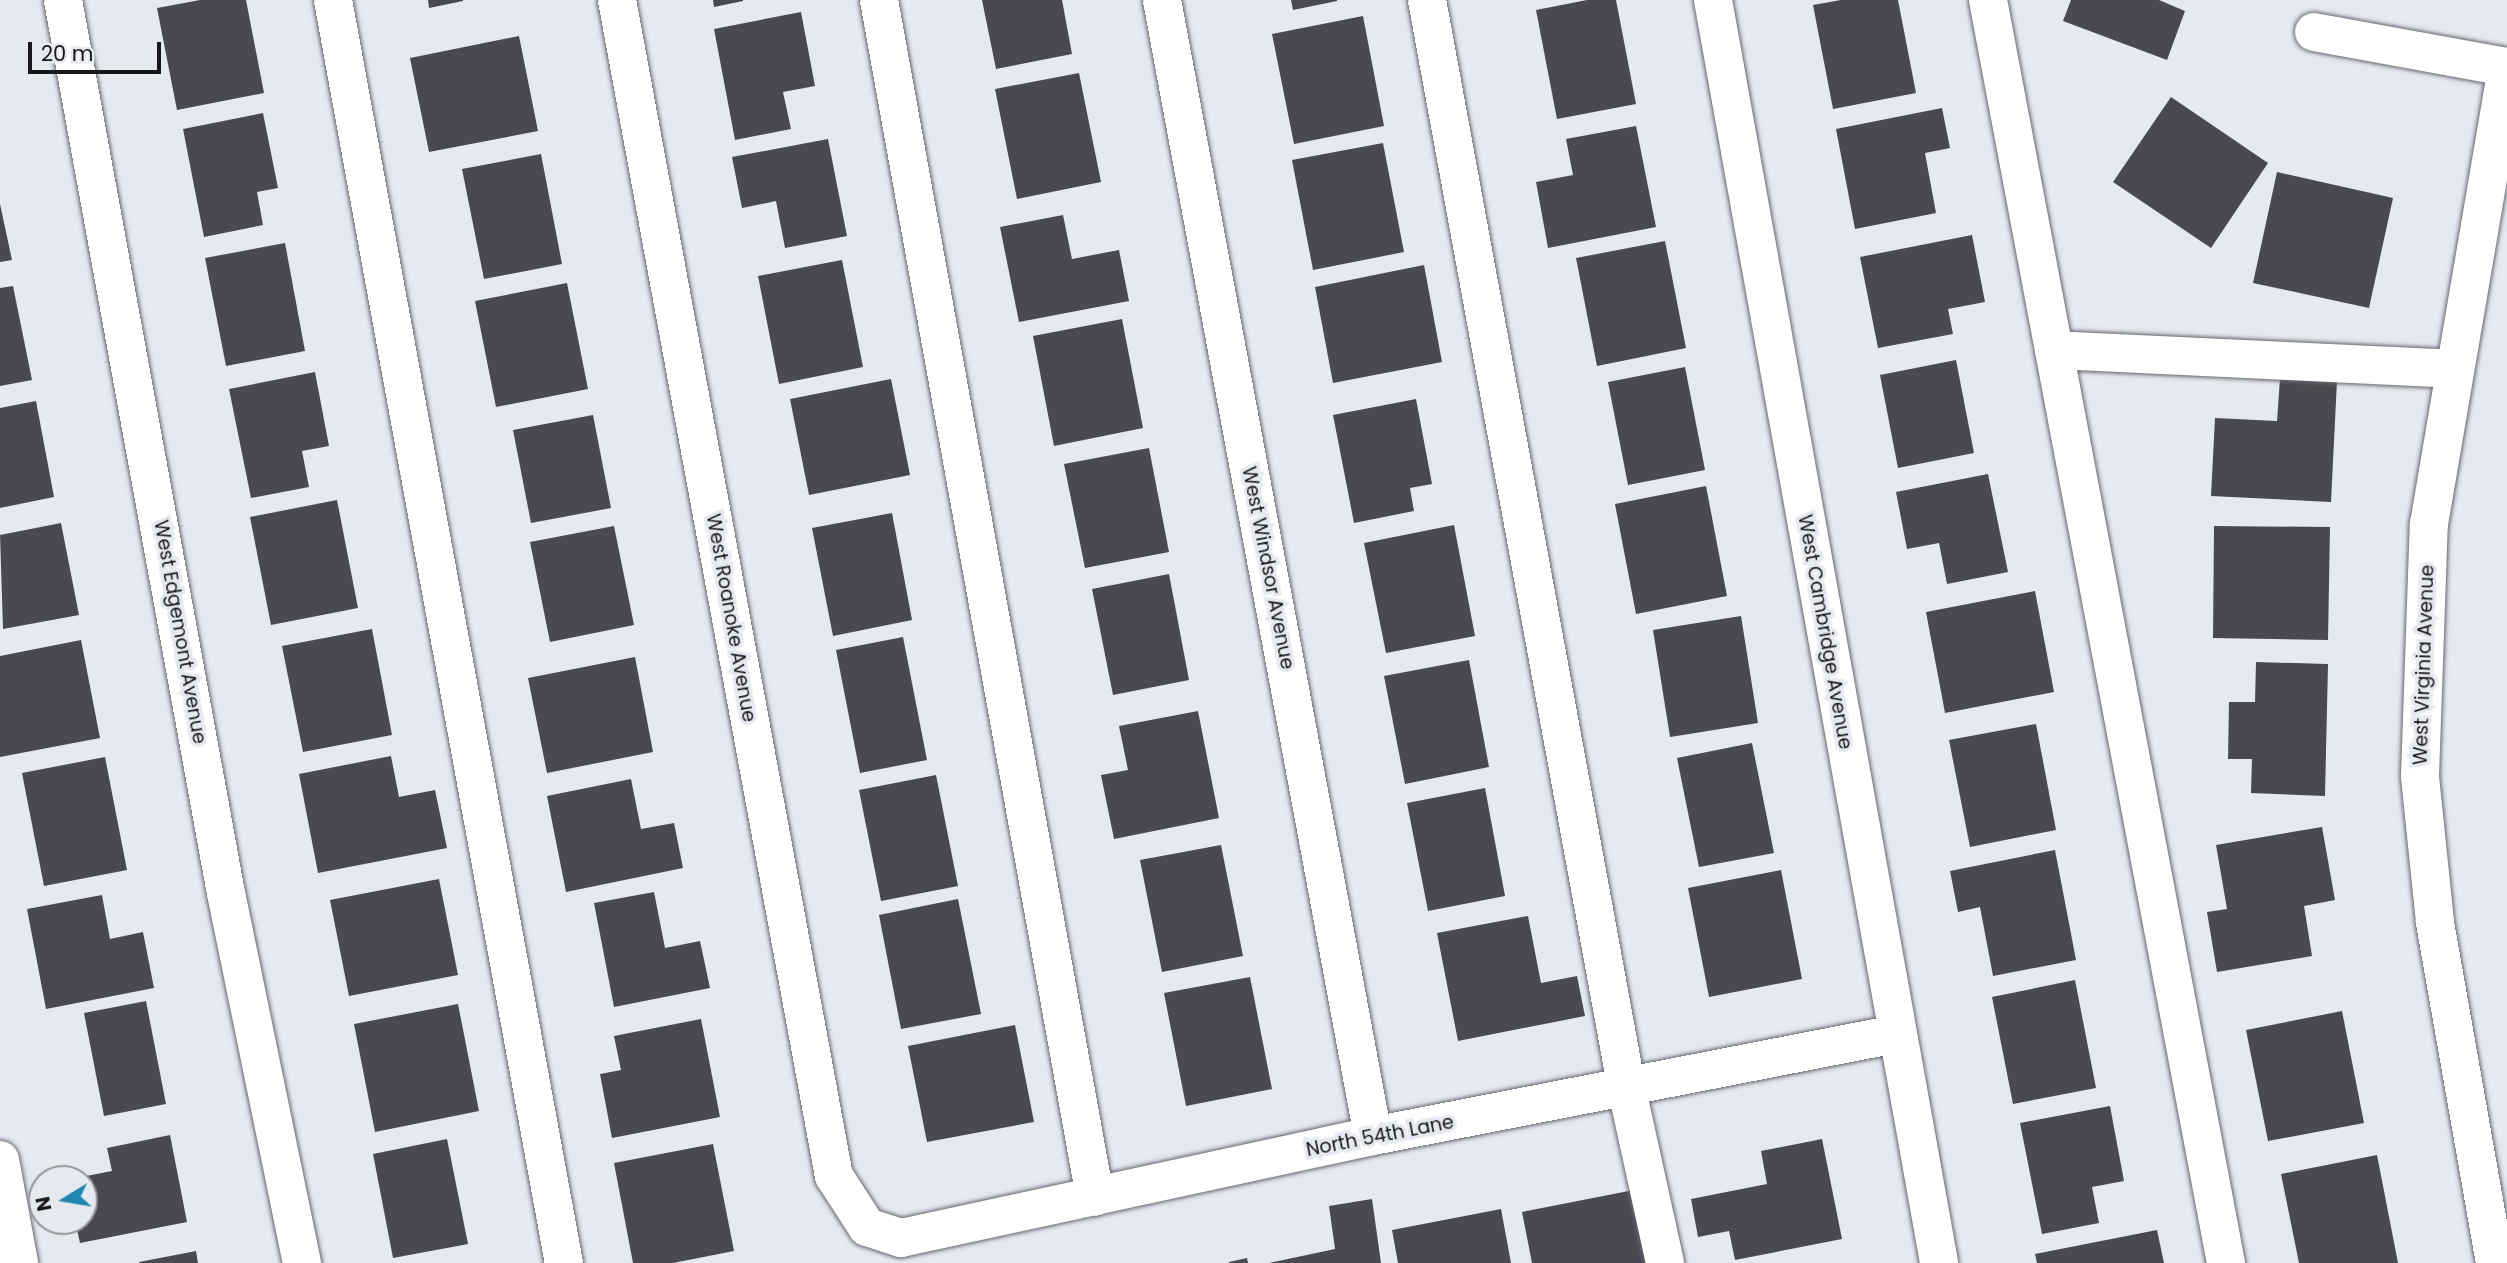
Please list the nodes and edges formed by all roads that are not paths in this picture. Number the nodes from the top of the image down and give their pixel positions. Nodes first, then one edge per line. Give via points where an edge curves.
1 (63, 0) edge
2 (333, 0) edge
3 (617, 0) edge
4 (879, 0) edge
5 (1162, 0) edge
6 (1427, 0) edge
7 (1713, 0) edge
8 (1988, 0) edge
9 (2314, 32) dead end
10 (2507, 67) edge
11 (2054, 350) junction
12 (2455, 369) junction
13 (1896, 1034) junction
14 (1627, 1090) junction
15 (1374, 1136) junction
16 (0, 1160) edge
17 (1095, 1197) junction
18 (867, 1227) joint
19 (19, 1263) edge
20 (302, 1263) edge
21 (564, 1263) edge
22 (1665, 1263) edge
23 (1938, 1263) edge
24 (2226, 1263) edge
25 (2495, 1263) edge

1 - 20 street, West Edgemont Avenue via 226,893
2 - 21 street
3 - 18 street, West Roanoke Avenue via 834,1175
4 - 17 street
5 - 15 street, West Windsor Avenue
6 - 14 street
7 - 13 street, West Cambridge Avenue
8 - 11 street
9 - 10 street
10 - 12 street, West Virginia Avenue
11 - 12 street
11 - 24 street
12 - 25 street, West Virginia Avenue via 2429,524 2420,776 2435,922
13 - 14 street, North 54th Lane
13 - 23 street, West Cambridge Avenue
14 - 15 street, North 54th Lane
14 - 22 street
15 - 17 street, North 54th Lane
16 - 19 street
17 - 18 street, North 54th Lane via 901,1238

